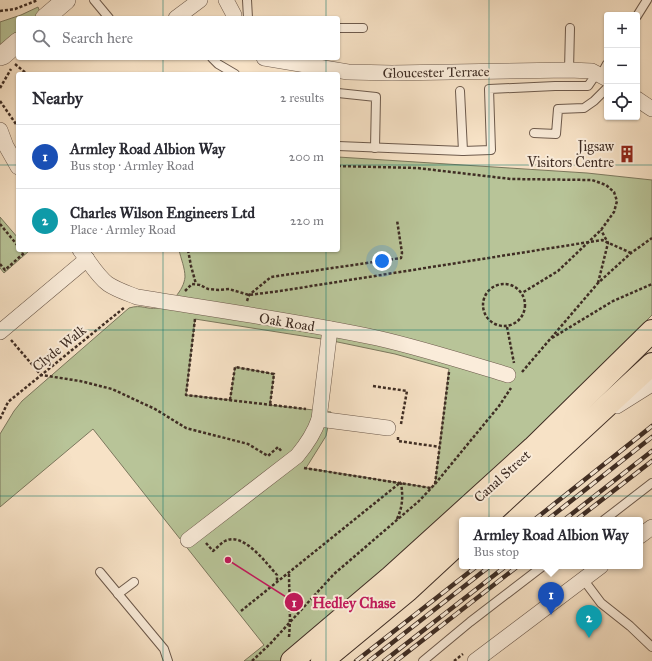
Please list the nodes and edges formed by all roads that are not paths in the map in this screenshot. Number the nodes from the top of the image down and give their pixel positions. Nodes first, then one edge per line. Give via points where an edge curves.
1 (66, 0) edge
2 (94, 0) edge
3 (200, 0) edge
4 (226, 0) edge
5 (247, 0) edge
6 (647, 0) edge
7 (640, 12) edge
8 (48, 16) edge
9 (107, 16) edge
10 (181, 16) edge
11 (234, 16) edge
12 (248, 16) edge
13 (340, 28) edge
14 (363, 28) dead end
15 (570, 28) dead end
16 (16, 44) edge
17 (7, 60) edge
18 (214, 60) edge
19 (276, 60) edge
20 (569, 70) junction
21 (232, 72) edge
22 (604, 76) edge
23 (460, 91) dead end
24 (340, 93) edge
25 (640, 101) edge
26 (652, 109) edge
27 (0, 130) edge
28 (534, 133) dead end
29 (340, 146) edge
30 (375, 148) junction
31 (3, 149) edge
32 (463, 151) junction
33 (16, 165) edge
34 (83, 255) edge
35 (330, 329) junction
36 (1, 331) edge
37 (652, 331) edge
38 (652, 364) edge
39 (514, 374) road end
40 (652, 384) edge
41 (320, 415) junction
42 (581, 429) junction
43 (395, 432) road end
44 (652, 483) edge
45 (486, 517) edge
46 (608, 517) edge
47 (652, 527) edge
48 (643, 534) edge
49 (193, 536) road end
50 (459, 543) edge
51 (539, 569) edge
52 (597, 569) edge
53 (100, 572) dead end
54 (583, 579) junction
55 (134, 582) dead end
56 (118, 594) junction
57 (652, 647) edge
58 (168, 661) edge
59 (292, 661) edge
60 (322, 661) edge
61 (423, 661) edge
62 (475, 661) edge

1 - 8 street
2 - 9 lane
3 - 10 street
4 - 11 street
5 - 12 lane
6 - 7 lane
13 - 14 lane
15 - 20 lane
16 - 17 street via 3,55
18 - 21 lane
19 - 20 street, Gloucester Terrace via 348,72
20 - 22 street, Gloucester Terrace via 592,71
22 - 28 lane via 594,101 584,108 558,109 556,134
22 - 32 lane via 588,86 489,89 491,150
23 - 32 lane
24 - 30 lane via 376,97
25 - 26 street
27 - 31 street
29 - 30 lane
30 - 32 lane
31 - 33 street
34 - 35 street, Oak Road via 107,283 137,297
34 - 36 street
35 - 39 street, Oak Road
35 - 41 street
37 - 59 main road, Canal Street via 533,448 391,577
38 - 42 main road, Canal Street
40 - 42 street
41 - 43 street
41 - 49 street via 314,433 297,456
42 - 45 main road, Canal Street
44 - 46 lane
47 - 48 street
50 - 60 main road via 408,590
51 - 61 lane
52 - 54 street
53 - 56 lane
54 - 57 lane via 601,603
54 - 62 street
55 - 56 lane
56 - 58 lane via 164,649

